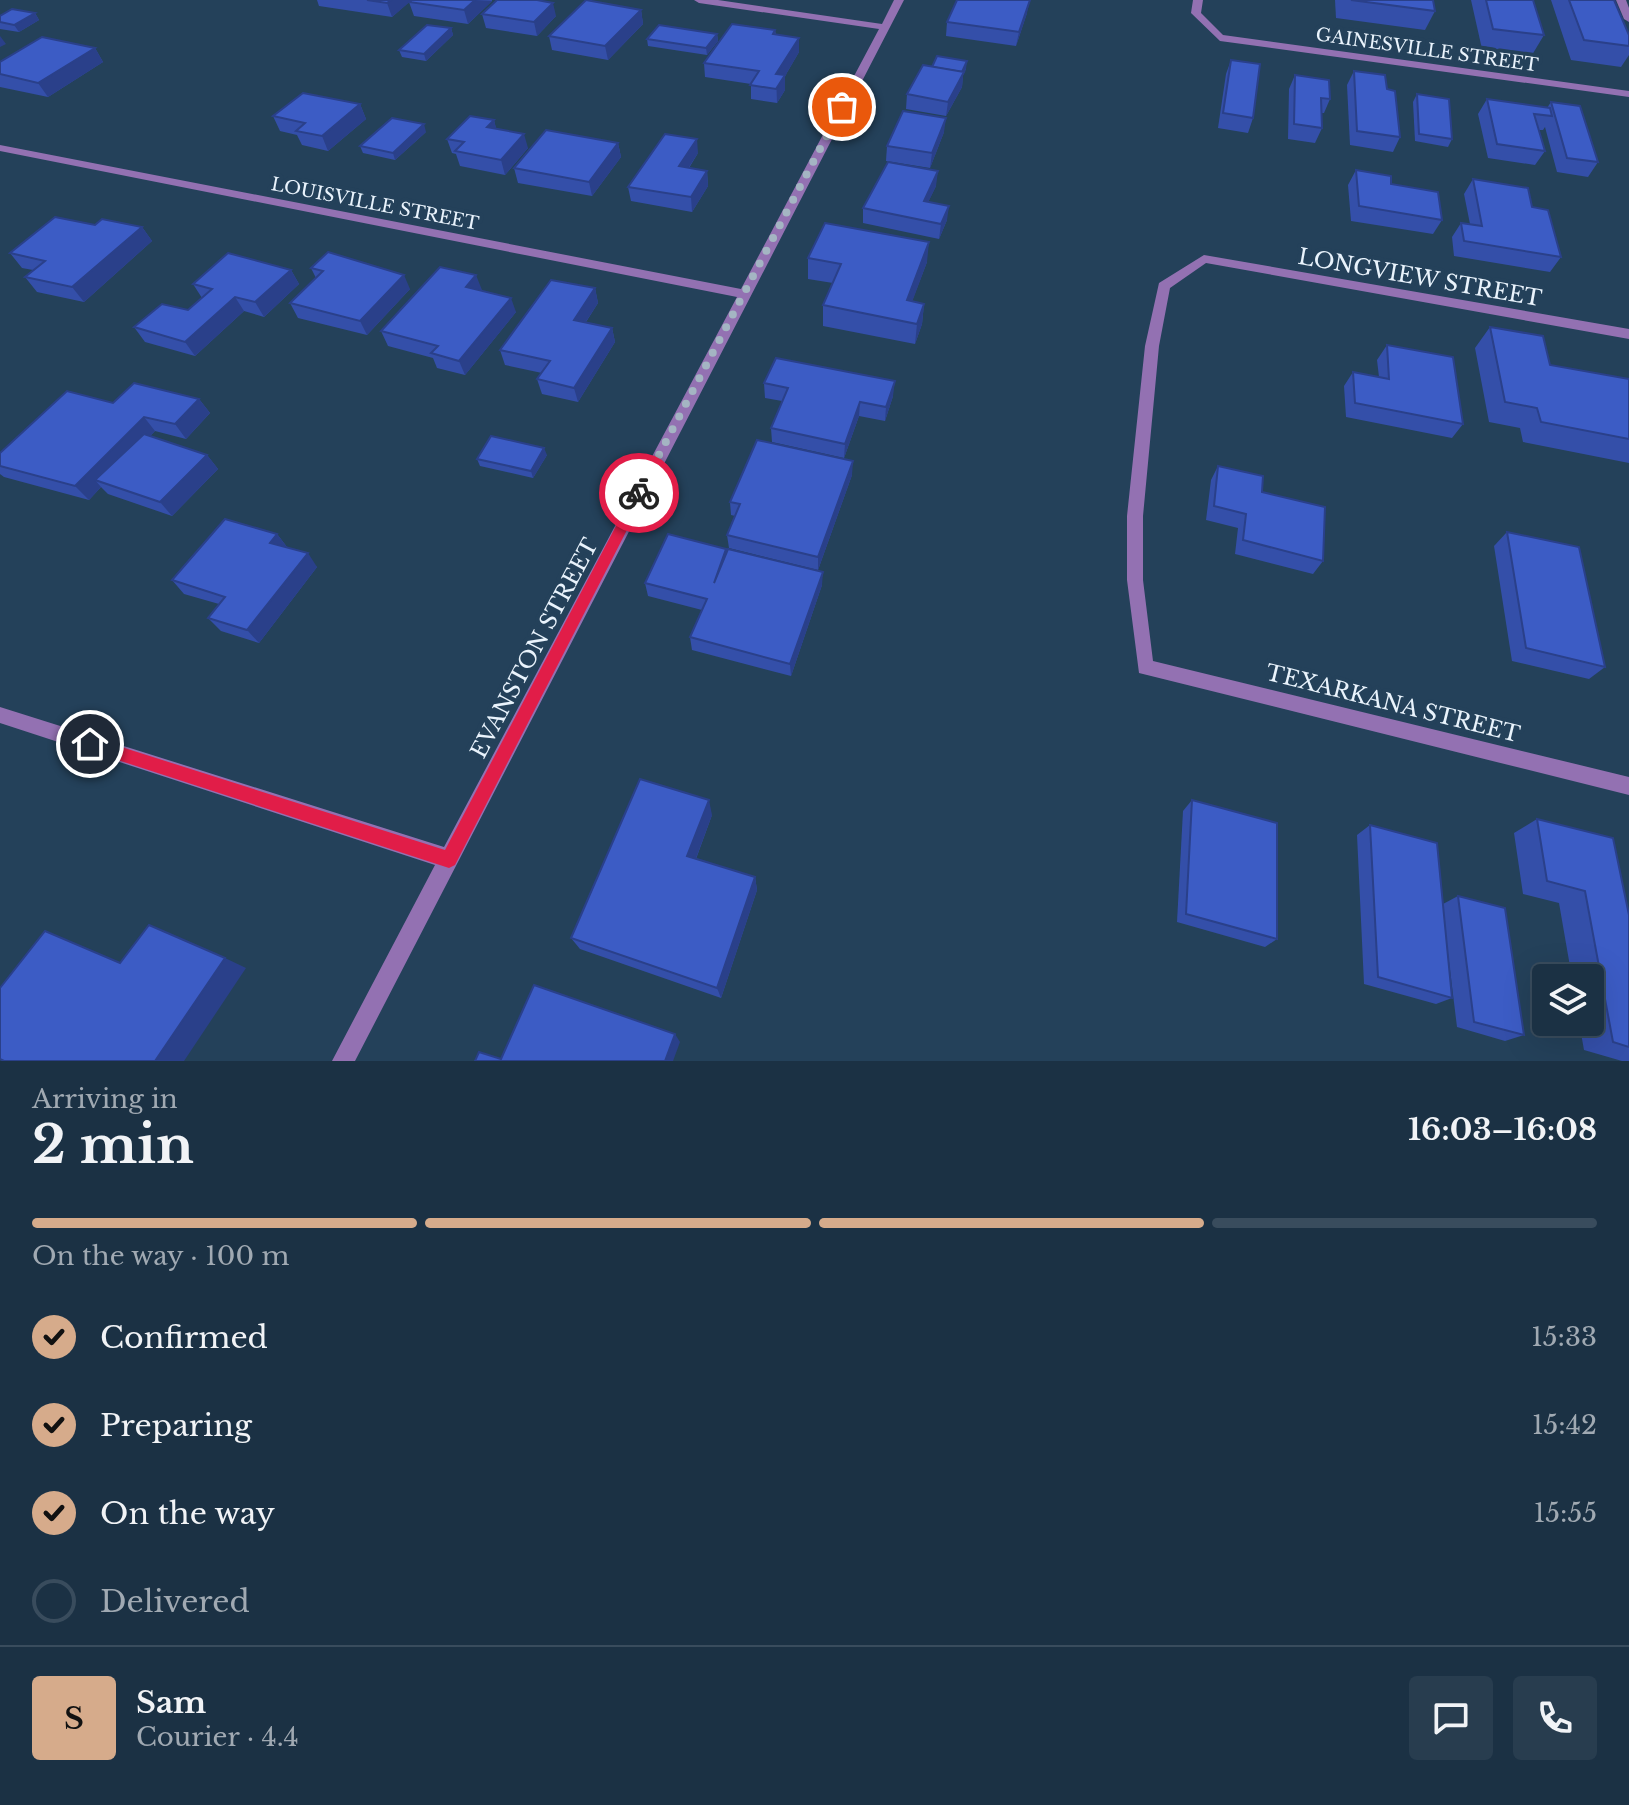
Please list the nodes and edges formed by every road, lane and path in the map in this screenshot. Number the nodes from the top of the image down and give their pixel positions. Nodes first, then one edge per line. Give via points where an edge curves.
1 (699, 0) edge
2 (899, 0) edge
3 (1198, 0) edge
4 (1621, 0) edge
5 (1629, 19) edge
6 (884, 27) junction
7 (1629, 94) edge
8 (0, 148) edge
9 (743, 294) junction
10 (1629, 334) edge
11 (1145, 667) joint
12 (0, 715) edge
13 (1629, 786) edge
14 (449, 859) junction
15 (343, 1061) edge

1 - 6 street
2 - 6 street, EVANSTON STREET
3 - 7 street, GAINESVILLE STREET via 1196,13 1220,38
4 - 5 street
6 - 9 street, EVANSTON STREET
8 - 9 street, LOUISVILLE STREET
9 - 14 street, EVANSTON STREET
10 - 11 street, LONGVIEW STREET via 1204,259 1164,286 1152,346 1135,516 1135,580
11 - 13 street, TEXARKANA STREET
12 - 14 street
14 - 15 street, EVANSTON STREET

